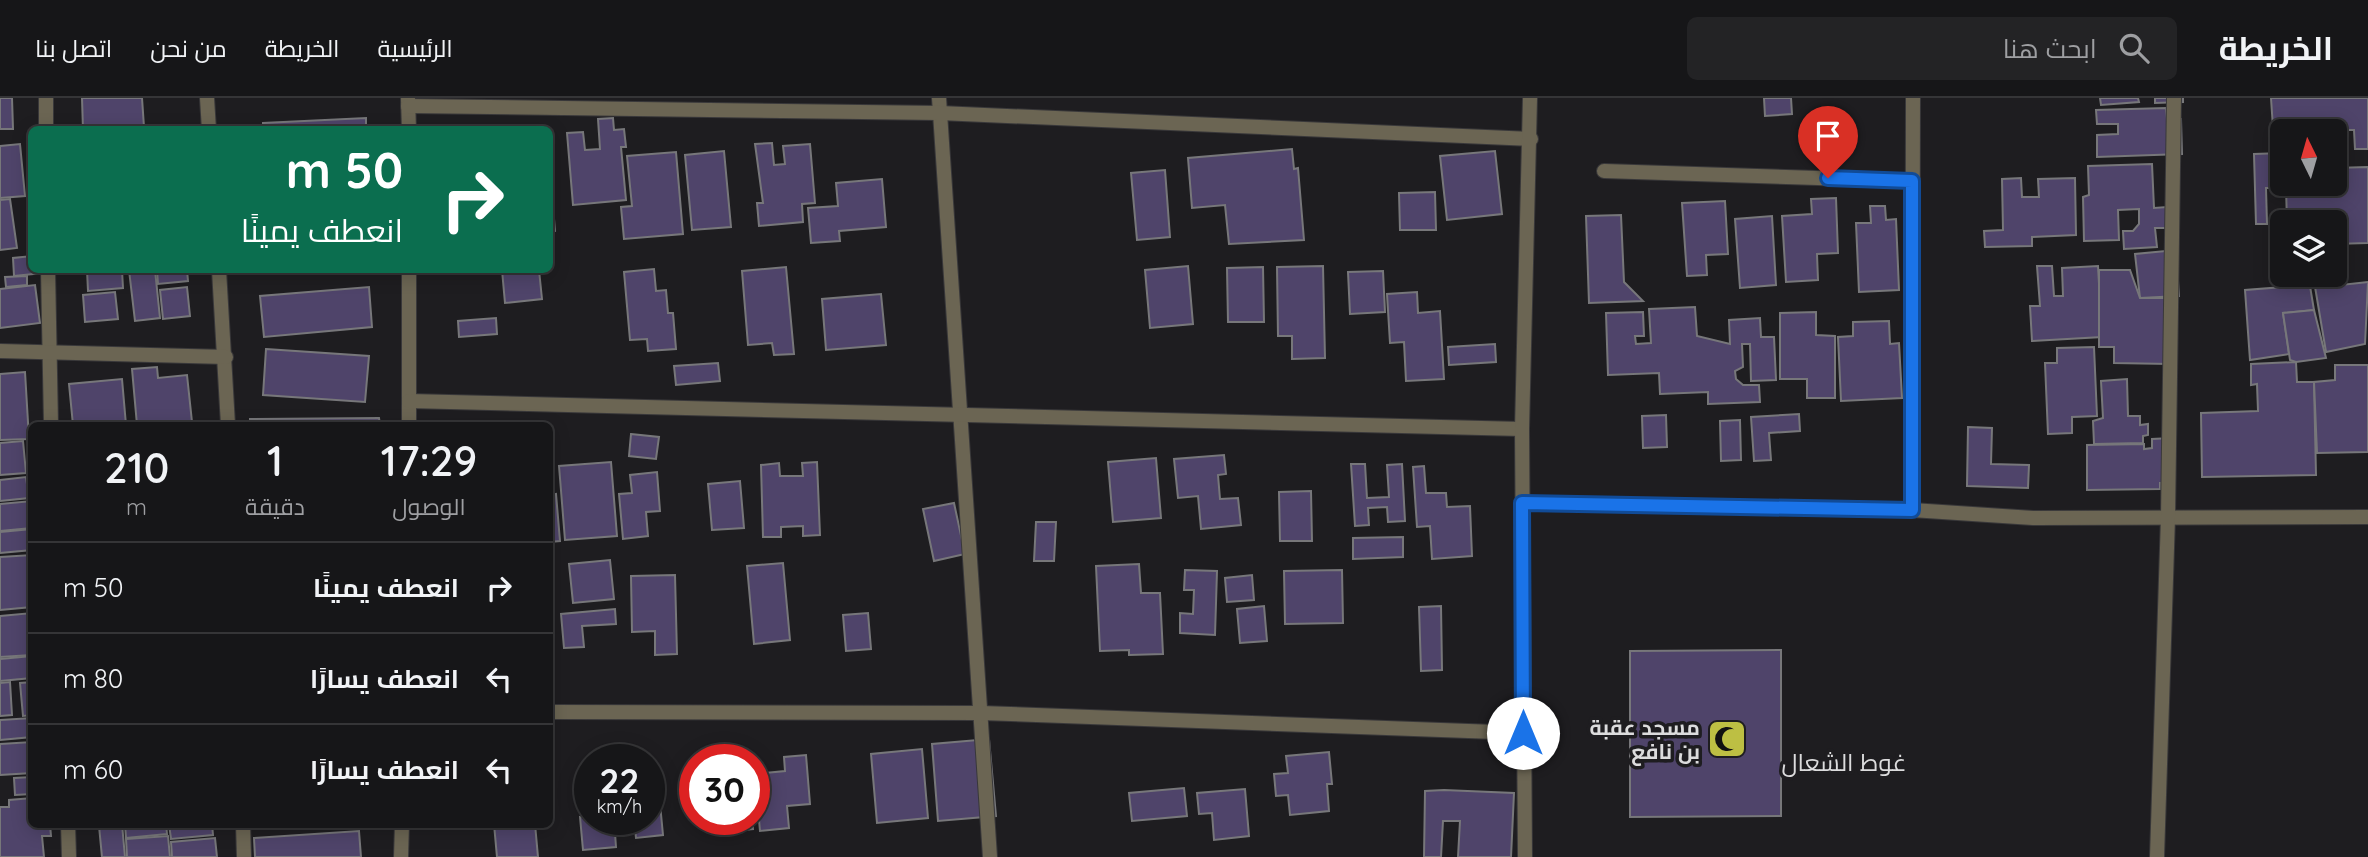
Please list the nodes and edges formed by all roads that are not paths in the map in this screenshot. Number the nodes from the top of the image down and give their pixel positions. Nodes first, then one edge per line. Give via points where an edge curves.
1 (46, 98) edge
2 (207, 98) edge
3 (1530, 98) edge
4 (1913, 98) edge
5 (2174, 98) edge
6 (408, 102) edge
7 (940, 105) edge
8 (46, 126) edge
9 (209, 126) edge
10 (408, 126) edge
11 (1531, 139) junction
12 (1604, 172) dead end
13 (1912, 181) junction
14 (48, 273) edge
15 (219, 273) edge
16 (409, 273) edge
17 (48, 350) junction
18 (0, 351) edge
19 (226, 357) junction
20 (410, 401) junction
21 (960, 414) junction
22 (51, 422) edge
23 (228, 422) edge
24 (409, 422) edge
25 (1522, 429) junction
26 (1522, 503) junction
27 (1912, 510) junction
28 (2168, 517) junction
29 (2368, 517) edge
30 (553, 712) edge
31 (981, 713) junction
32 (1523, 733) junction
33 (68, 828) edge
34 (243, 828) edge
35 (402, 828) edge
36 (69, 857) edge
37 (244, 857) edge
38 (401, 857) edge
39 (990, 857) edge
40 (1525, 857) edge
41 (2157, 857) edge

1 - 8 street
2 - 9 street
3 - 11 street
4 - 13 street
5 - 28 street
6 - 7 street
6 - 10 street
7 - 11 street
7 - 21 street
11 - 25 street
12 - 13 street
13 - 27 street
14 - 17 street
15 - 19 street
16 - 20 street
17 - 18 street
17 - 19 street
17 - 22 street
19 - 23 street
20 - 21 street
20 - 24 street
21 - 25 street
21 - 31 street
25 - 26 street
26 - 27 street
26 - 32 street
27 - 28 street via 2033,518
28 - 29 street
28 - 41 street
30 - 31 street
31 - 32 street
31 - 39 street
32 - 40 street
33 - 36 street
34 - 37 street
35 - 38 street

